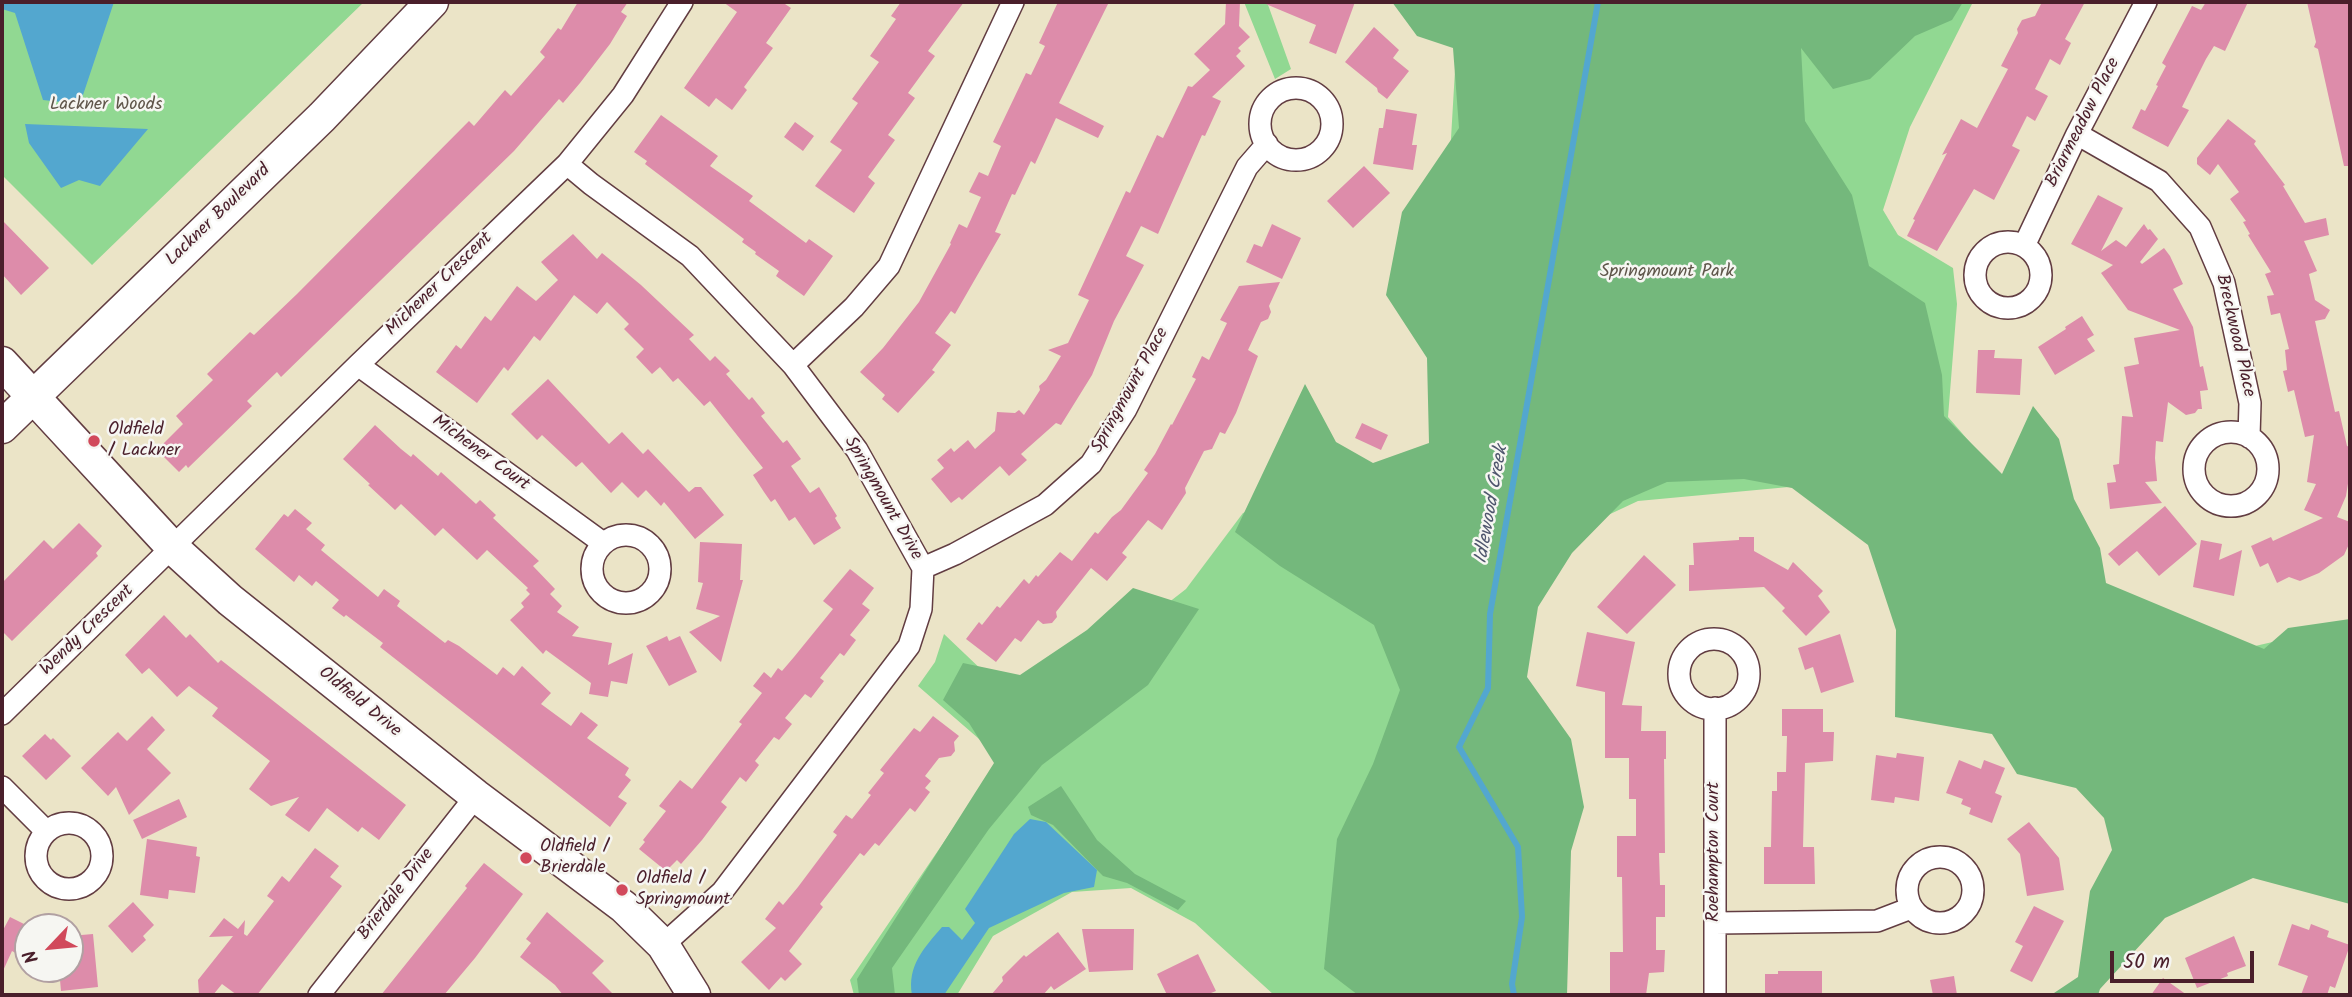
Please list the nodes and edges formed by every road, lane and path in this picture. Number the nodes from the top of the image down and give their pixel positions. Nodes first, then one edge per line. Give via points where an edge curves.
1 (432, 2) edge
2 (682, 2) edge
3 (1013, 2) edge
4 (2146, 2) edge
5 (2077, 135) junction
6 (1267, 144) dead end
7 (567, 164) junction
8 (2024, 246) dead end
9 (2, 363) edge
10 (358, 365) junction
11 (793, 365) junction
12 (33, 396) junction
13 (2, 427) edge
14 (2249, 437) dead end
15 (603, 543) dead end
16 (173, 548) junction
17 (923, 568) junction
18 (1715, 708) dead end
19 (2, 714) edge
20 (2, 787) edge
21 (476, 796) junction
22 (46, 831) dead end
23 (1911, 908) dead end
24 (1715, 923) junction
25 (663, 945) junction
26 (320, 995) edge
27 (694, 995) edge
28 (1714, 995) edge

1 - 12 street, Lackner Boulevard via 322,117
2 - 7 street, Michener Crescent via 623,95
3 - 11 street via 889,266
4 - 5 street, Briarmeadow Place
5 - 8 street, Briarmeadow Place
5 - 14 street, Breckwood Place via 2159,181 2200,228 2224,283 2250,403
6 - 17 street, Springmount Place via 1247,167 1126,409 1091,464 1045,505
7 - 10 street, Michener Crescent
7 - 11 street, Springmount Drive via 690,256
9 - 12 street, Oldfield Drive
10 - 15 street, Michener Court
10 - 16 street, Michener Crescent
11 - 17 street, Springmount Drive via 857,450
12 - 13 street, Lackner Boulevard
12 - 16 street, Oldfield Drive
16 - 19 street, Wendy Crescent
16 - 21 street, Oldfield Drive via 230,600
17 - 25 street, Springmount Drive via 921,609 909,646 722,892
18 - 24 street, Roehampton Court
20 - 22 street
21 - 25 street, Oldfield Drive via 624,907
21 - 26 street, Brierdale Drive
23 - 24 street via 1877,921
24 - 28 street, Roehampton Court
25 - 27 street, Oldfield Drive

